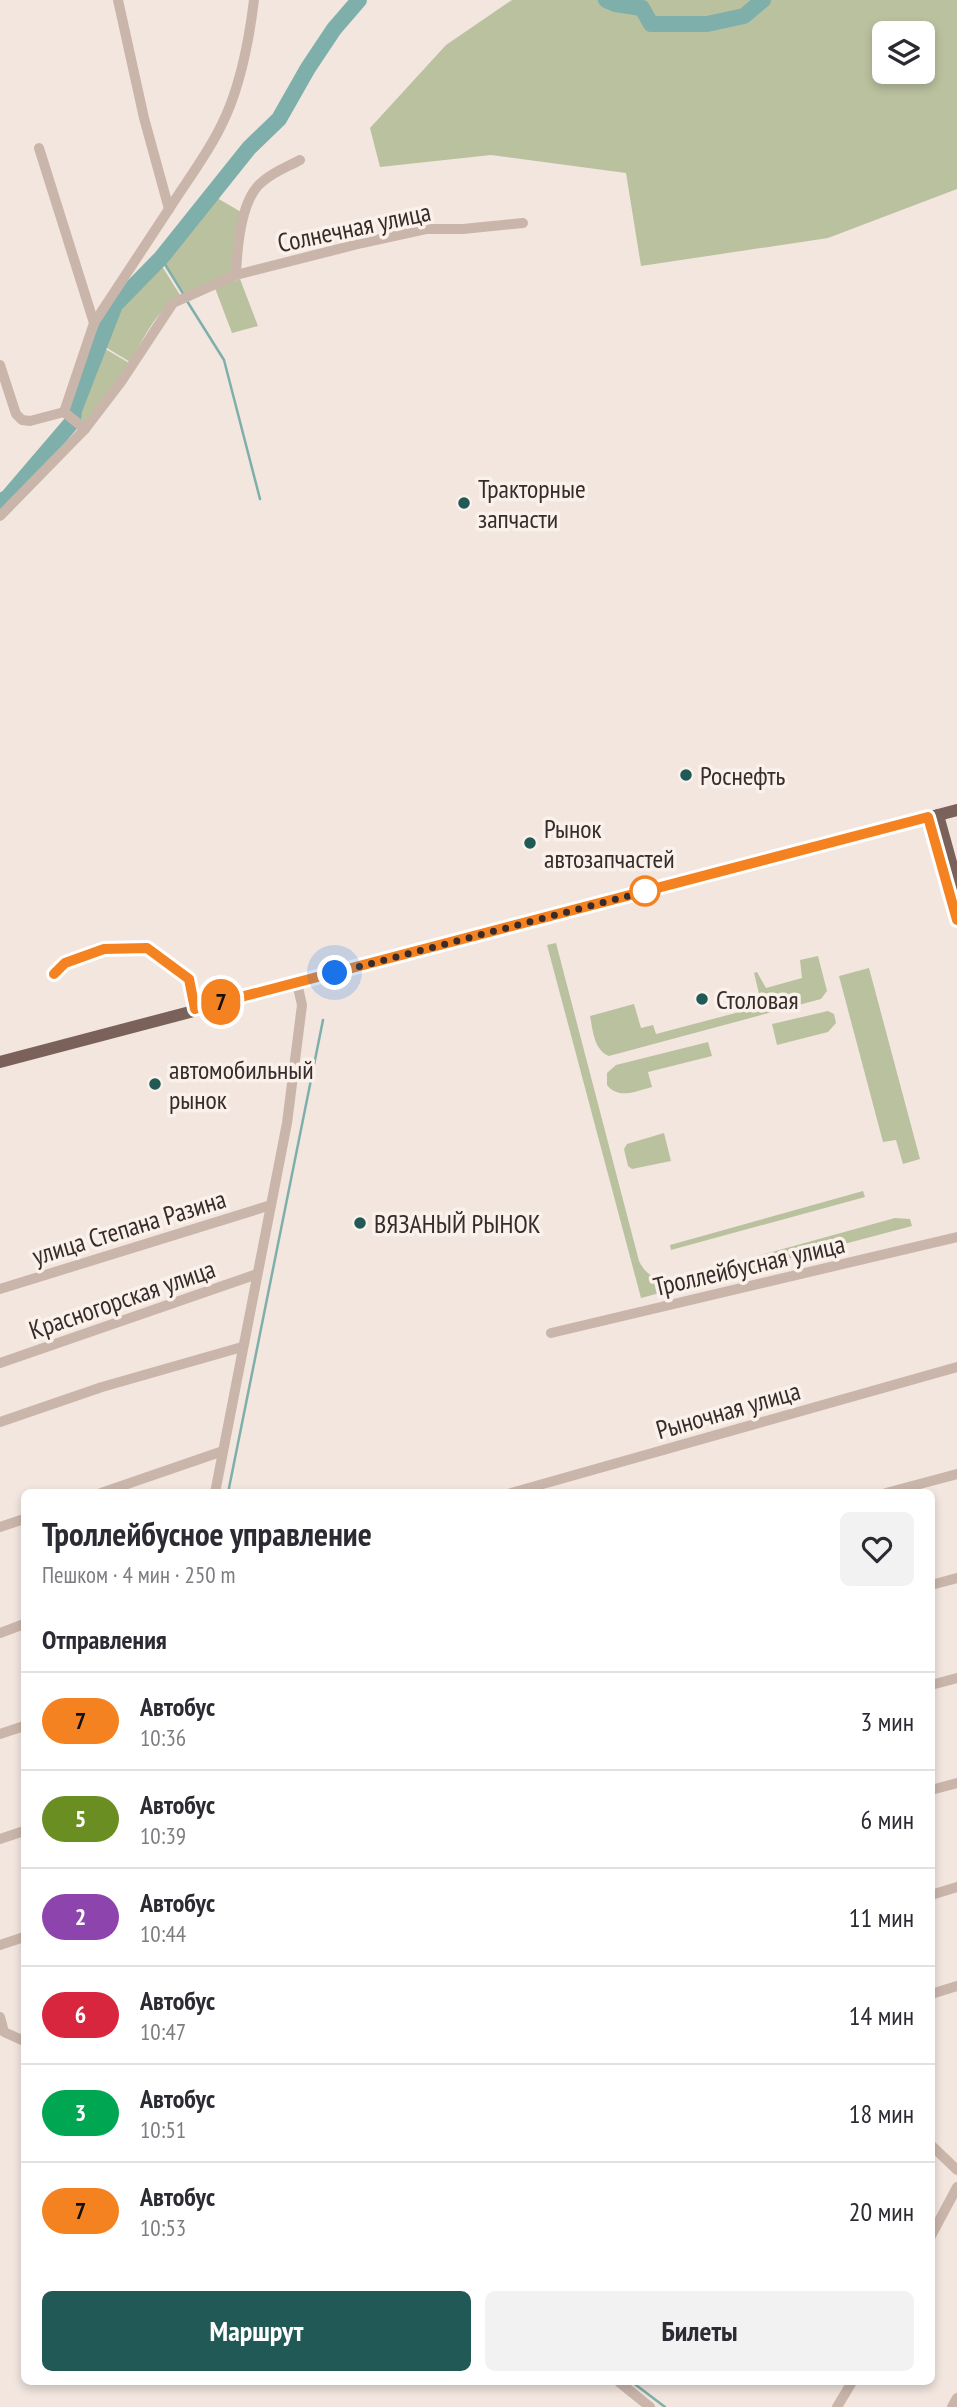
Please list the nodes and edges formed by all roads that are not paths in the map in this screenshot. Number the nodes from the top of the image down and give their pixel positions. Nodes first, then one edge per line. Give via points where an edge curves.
1 (118, 0) edge
2 (254, 0) edge
3 (39, 148) dead end
4 (300, 160) dead end
5 (169, 209) junction
6 (523, 223) dead end
7 (236, 275) junction
8 (94, 323) junction
9 (0, 365) edge
10 (64, 412) junction
11 (82, 426) junction
12 (0, 516) edge
13 (957, 810) edge
14 (933, 816) junction
15 (957, 884) edge
16 (956, 917) edge
17 (297, 983) junction
18 (0, 1062) edge
19 (271, 1205) junction
20 (957, 1237) edge
21 (257, 1274) junction
22 (0, 1289) edge
23 (551, 1333) dead end
24 (242, 1347) junction
25 (0, 1363) edge
26 (957, 1367) edge
27 (0, 1422) edge
28 (223, 1451) junction
29 (957, 1474) edge
30 (113, 1489) edge
31 (216, 1489) edge
32 (525, 1489) edge
33 (901, 1489) edge
34 (21, 1520) edge
35 (0, 1527) edge
36 (957, 1578) edge
37 (935, 1584) edge
38 (21, 1625) edge
39 (0, 1633) edge
40 (957, 1678) edge
41 (935, 1684) edge
42 (21, 1727) edge
43 (0, 1734) edge
44 (957, 1783) edge
45 (935, 1789) edge
46 (21, 1832) edge
47 (0, 1839) edge
48 (957, 1888) edge
49 (935, 1894) edge
50 (21, 1938) edge
51 (0, 1945) edge
52 (957, 1986) edge
53 (935, 1993) edge
54 (0, 2017) edge
55 (21, 2040) edge
56 (935, 2149) edge
57 (957, 2170) edge
58 (957, 2187) edge
59 (935, 2228) edge
60 (623, 2385) edge
61 (850, 2385) edge
62 (957, 2398) edge
63 (650, 2407) edge
64 (837, 2407) edge
65 (952, 2407) edge

1 - 5 street
2 - 5 street via 222,126
3 - 8 street
4 - 7 street, Солнечная улица via 270,176 252,194 242,224
5 - 8 street
6 - 7 street, Солнечная улица via 426,229
7 - 11 street, Солнечная улица via 173,303 121,382
8 - 10 street
9 - 10 street via 22,420
10 - 11 street
11 - 12 street
13 - 14 main road
14 - 15 main road
14 - 16 main road
14 - 17 main road
17 - 18 main road
17 - 19 street via 302,1005
19 - 21 street
19 - 22 street, улица Степана Разина
20 - 23 street, Троллейбусная улица
21 - 24 street
21 - 25 street, Красногорская улица
24 - 27 street
24 - 28 street
26 - 32 street, Рыночная улица
28 - 30 street
28 - 31 street
29 - 33 street
34 - 35 street
36 - 37 street
38 - 39 street
40 - 41 street
42 - 43 street
44 - 45 street
46 - 47 street
48 - 49 street
50 - 51 street
52 - 53 street
54 - 55 street via 4,2032
56 - 57 street
58 - 59 street
60 - 63 street
61 - 64 street
62 - 65 street

